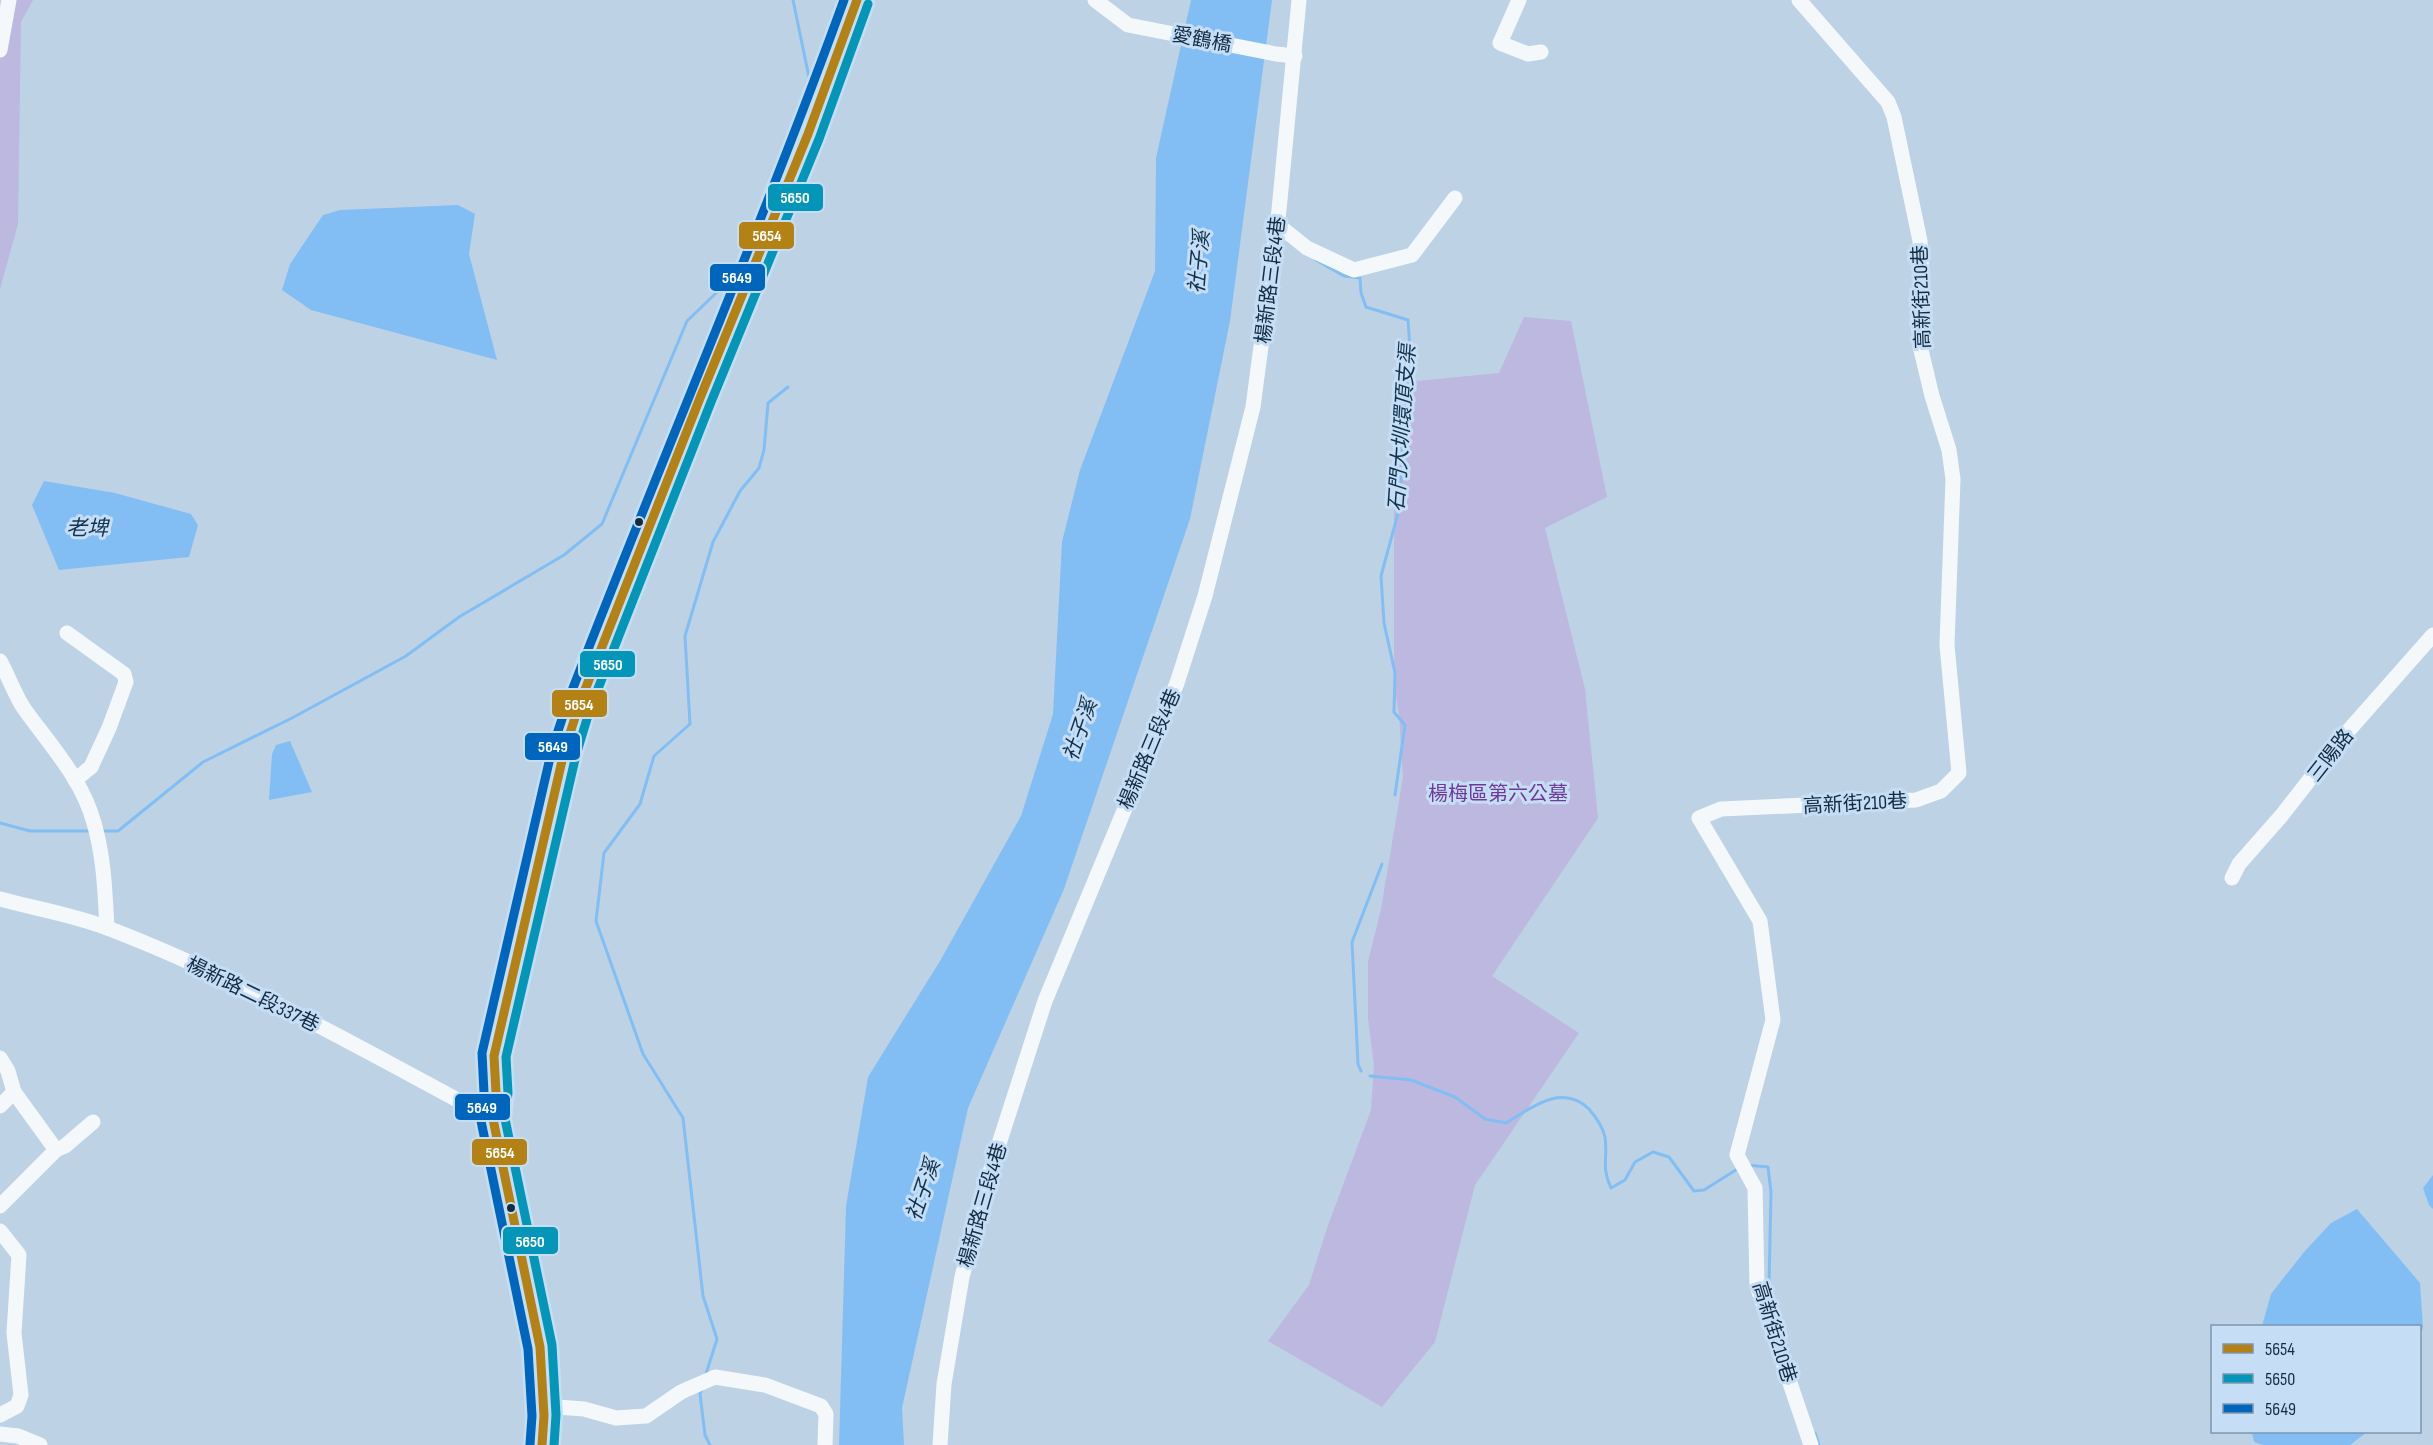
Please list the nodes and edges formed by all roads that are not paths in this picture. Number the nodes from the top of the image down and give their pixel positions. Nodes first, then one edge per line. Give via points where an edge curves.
1 (9, 0) edge
2 (857, 0) edge
3 (1095, 0) edge
4 (1299, 0) edge
5 (1519, 0) edge
6 (1799, 0) edge
7 (0, 50) edge
8 (1541, 52) dead end
9 (1295, 56) junction
10 (1455, 198) dead end
11 (1277, 225) junction
12 (67, 633) dead end
13 (2433, 635) edge
14 (0, 661) edge
15 (75, 780) junction
16 (2232, 878) dead end
17 (0, 899) edge
18 (107, 928) junction
19 (0, 1058) edge
20 (14, 1092) junction
21 (0, 1106) edge
22 (493, 1119) junction
23 (93, 1122) dead end
24 (56, 1150) junction
25 (0, 1206) edge
26 (0, 1231) edge
27 (544, 1406) junction
28 (0, 1415) edge
29 (0, 1434) edge
30 (40, 1445) edge
31 (542, 1445) edge
32 (825, 1445) edge
33 (940, 1445) edge
34 (1811, 1445) edge

1 - 7 street
2 - 22 main road via 808,135 579,705 564,752 494,1056
3 - 9 street, 愛鶴橋 via 1128,25
4 - 9 street, 楊新路三段4巷
5 - 8 street via 1500,43 1528,54
6 - 34 street, 高新街210巷 via 1888,102 1920,241 1921,350 1949,450 1953,479 1947,645 1959,773 1941,791 1917,800 1721,809 1699,818 1760,921 1773,1020 1737,1155 1755,1188 1757,1286
9 - 11 street, 楊新路三段4巷
10 - 11 street via 1412,255 1354,270 1307,248
11 - 33 street, 楊新路三段4巷 via 1253,407 1205,596 1149,756 1045,1001 987,1181 962,1277 944,1384
12 - 15 street via 124,674 126,682 91,767
13 - 16 street, 三陽路 via 2342,738 2283,815 2238,864
14 - 15 street via 23,709
15 - 18 street via 94,821 103,860
17 - 18 street, 楊新路二段337巷
18 - 22 street, 楊新路二段337巷 via 257,994
19 - 20 street
20 - 21 street
20 - 24 street
22 - 27 main road via 536,1321
23 - 24 street
24 - 25 street
26 - 28 street via 19,1255 14,1333 21,1395 17,1406
27 - 31 main road
27 - 32 street via 584,1409 616,1418 646,1416 681,1392 715,1377 765,1385 821,1406 826,1414
29 - 30 street

